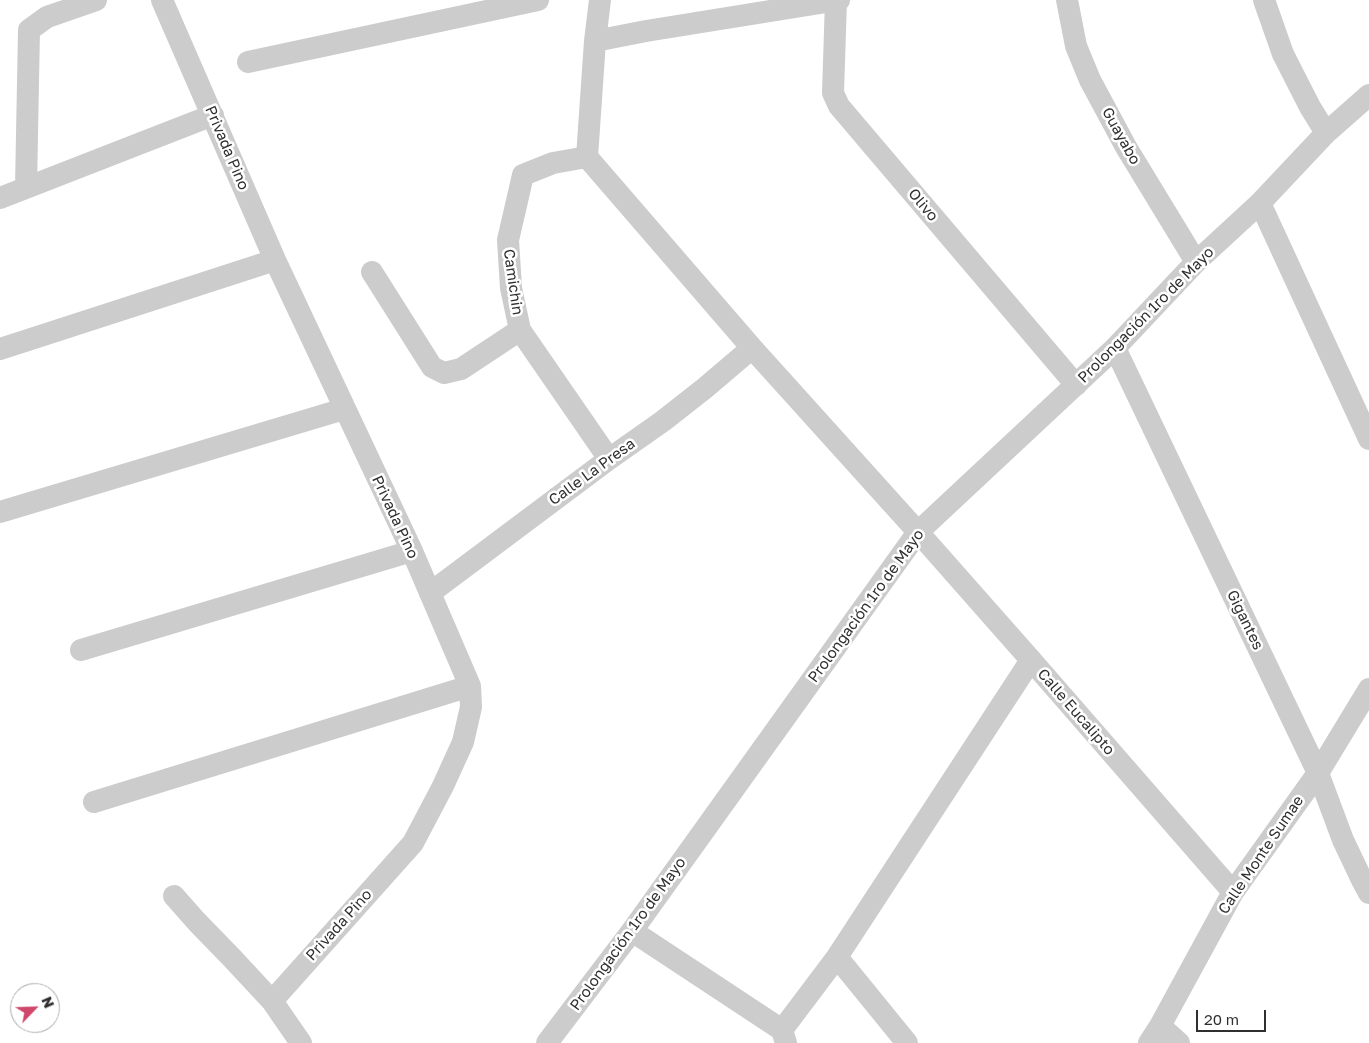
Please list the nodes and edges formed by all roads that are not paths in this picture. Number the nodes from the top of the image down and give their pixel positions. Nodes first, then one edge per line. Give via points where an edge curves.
1 (96, 0) edge
2 (162, 0) edge
3 (538, 0) edge
4 (600, 0) edge
5 (837, 0) edge
6 (1067, 0) edge
7 (1264, 0) edge
8 (595, 41) junction
9 (248, 62) dead end
10 (1369, 95) edge
11 (213, 114) junction
12 (1326, 133) junction
13 (587, 157) junction
14 (26, 187) junction
15 (0, 198) edge
16 (1260, 203) junction
17 (274, 260) junction
18 (1196, 262) junction
19 (372, 272) dead end
20 (520, 330) junction
21 (752, 348) junction
22 (1115, 348) junction
23 (0, 350) edge
24 (1076, 385) junction
25 (344, 409) junction
26 (1369, 439) edge
27 (609, 459) junction
28 (0, 512) edge
29 (918, 532) junction
30 (412, 551) junction
31 (430, 593) junction
32 (80, 650) dead end
33 (1031, 660) junction
34 (470, 686) junction
35 (1369, 689) edge
36 (1318, 773) junction
37 (94, 802) dead end
38 (1232, 892) junction
39 (1369, 893) edge
40 (174, 896) dead end
41 (632, 931) junction
42 (838, 957) junction
43 (272, 1001) junction
44 (1154, 1034) edge
45 (784, 1036) edge
46 (301, 1043) edge
47 (547, 1043) edge
48 (907, 1043) edge
49 (1179, 1043) edge

1 - 14 street via 48,17 28,30
2 - 11 street, Privada Pino
3 - 9 street
4 - 8 street
5 - 8 street
5 - 24 street, Olivo via 833,93 840,106
6 - 18 street, Guayabo via 1076,46 1090,80 1126,147
7 - 12 street via 1283,54
8 - 13 street
10 - 12 street, Prolongación 1ro de Mayo
11 - 14 street
11 - 17 street, Privada Pino
12 - 16 street, Prolongación 1ro de Mayo
13 - 20 street, Camichin via 553,163 523,175 508,240 511,288
13 - 21 street, Calle Eucalipto
14 - 15 street
16 - 18 street, Prolongación 1ro de Mayo
16 - 26 street
17 - 23 street
17 - 25 street, Privada Pino
18 - 22 street, Prolongación 1ro de Mayo
19 - 20 street via 432,367 444,373 461,369
20 - 27 street, Camichin
21 - 27 street, Calle La Presa via 663,421
21 - 29 street, Calle Eucalipto
22 - 24 street, Prolongación 1ro de Mayo
22 - 36 street, Gigantes
24 - 29 street, Prolongación 1ro de Mayo
25 - 28 street
25 - 30 street, Privada Pino
27 - 31 street, Calle La Presa
29 - 33 street, Calle Eucalipto
29 - 41 street, Prolongación 1ro de Mayo
30 - 31 street, Privada Pino
30 - 32 street
31 - 34 street, Privada Pino
33 - 38 street, Calle Eucalipto
33 - 42 street
34 - 37 street
34 - 43 street, Privada Pino via 471,707 463,742 413,842
35 - 36 street, Calle Monte Sumae
36 - 38 street, Calle Monte Sumae
36 - 39 street, Gigantes via 1343,840
38 - 44 street, Calle Monte Sumae
40 - 43 street
41 - 45 street
41 - 47 street, Prolongación 1ro de Mayo
42 - 45 street
42 - 48 street
43 - 46 street
44 - 49 street, Calle Monte Sumae

